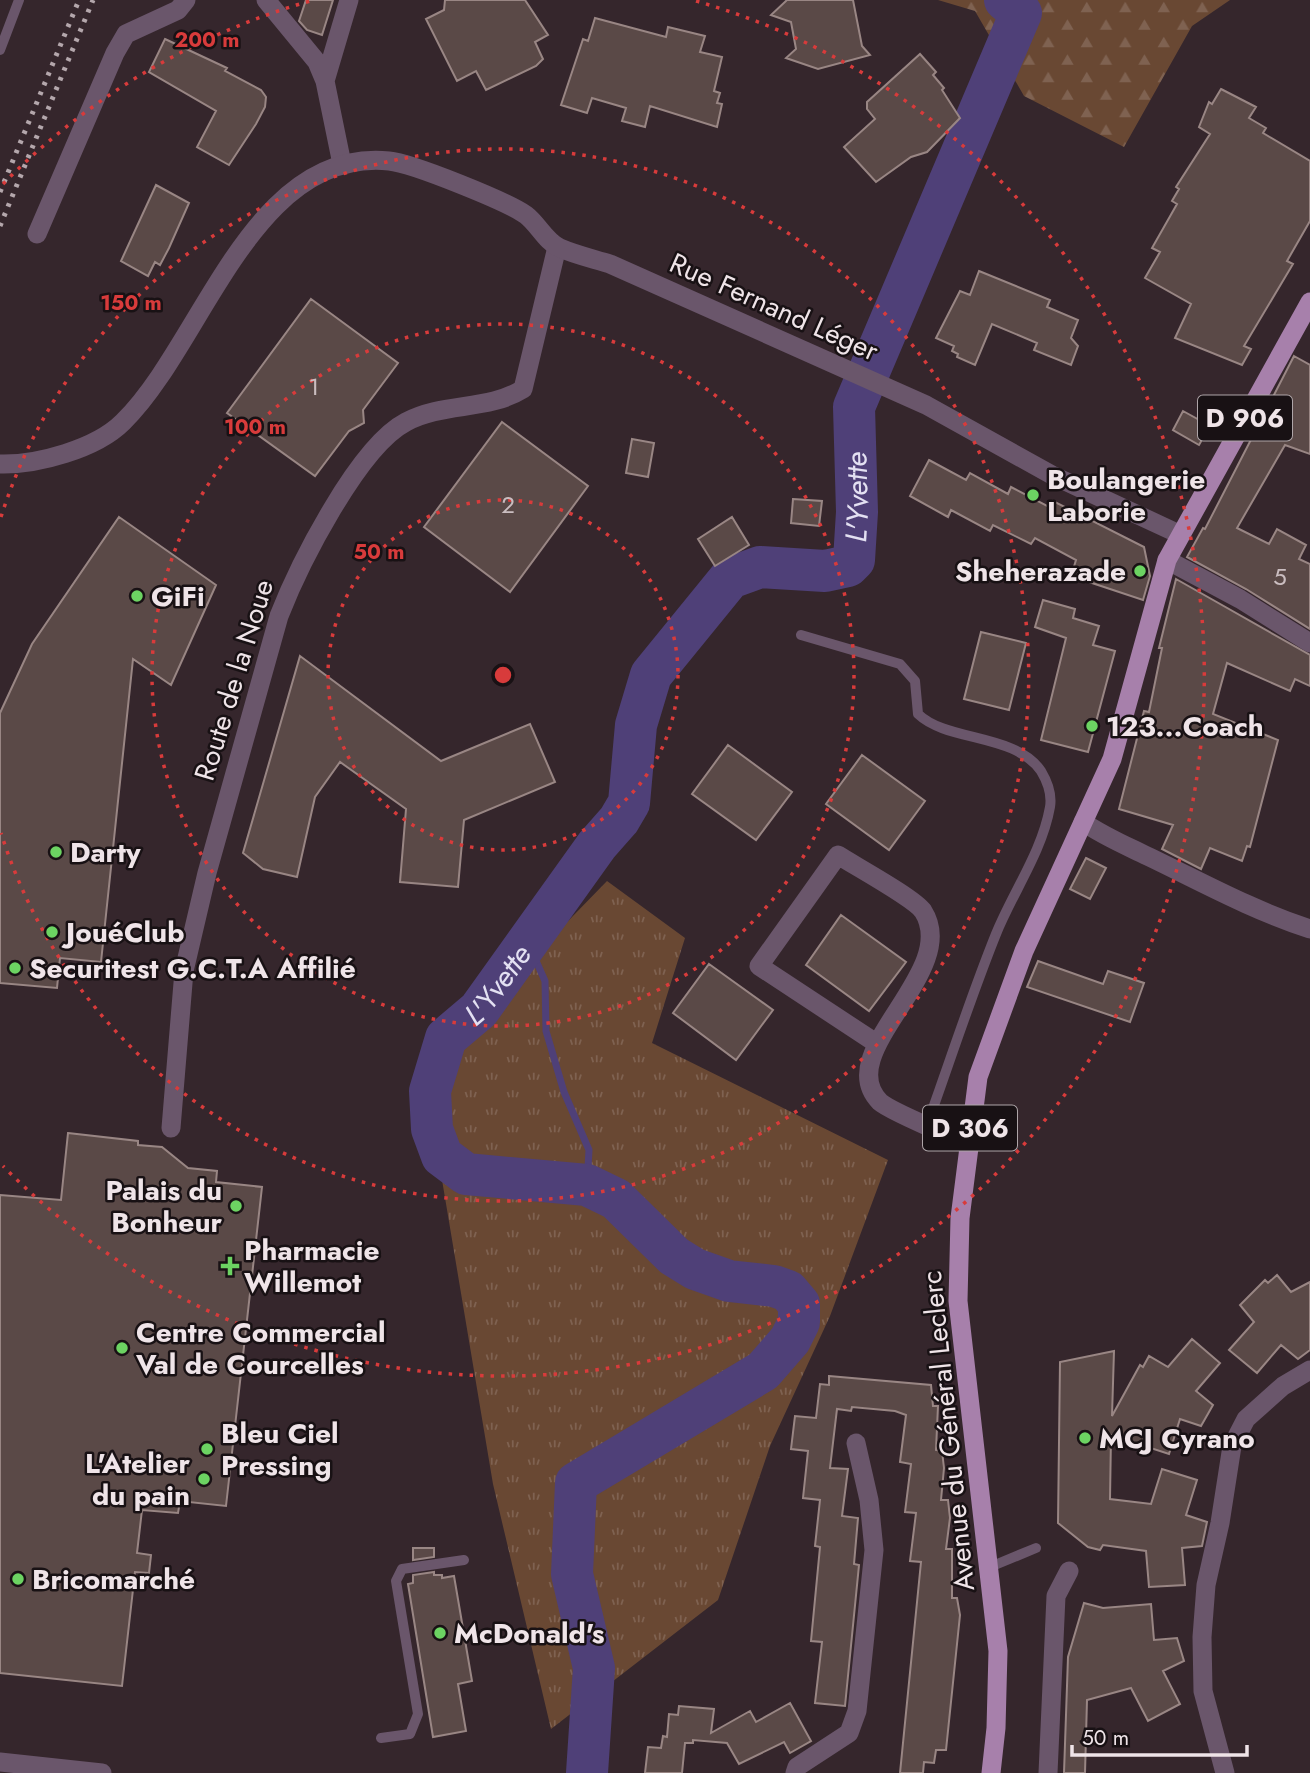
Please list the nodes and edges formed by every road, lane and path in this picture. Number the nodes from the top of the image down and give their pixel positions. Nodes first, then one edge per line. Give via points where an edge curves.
1 (19, 0) edge
2 (186, 0) edge
3 (266, 0) edge
4 (349, 0) edge
5 (0, 50) edge
6 (325, 81) junction
7 (342, 164) junction
8 (37, 234) dead end
9 (557, 247) junction
10 (1308, 310) edge
11 (0, 464) edge
12 (1179, 534) junction
13 (1167, 560) junction
14 (801, 635) dead end
15 (1310, 643) edge
16 (1083, 822) junction
17 (1310, 929) edge
18 (876, 1043) junction
19 (927, 1125) junction
20 (171, 1128) dead end
21 (968, 1144) junction
22 (1310, 1370) edge
23 (856, 1443) dead end
24 (1036, 1548) dead end
25 (464, 1560) dead end
26 (990, 1567) junction
27 (1069, 1571) dead end
28 (381, 1738) dead end
29 (0, 1762) edge
30 (103, 1773) edge
31 (795, 1773) edge
32 (991, 1773) edge
33 (1048, 1773) edge
34 (1225, 1773) edge

1 - 5 lane
2 - 8 street via 178,10 126,34
3 - 6 street via 317,62
4 - 6 street
6 - 7 street
7 - 9 street, Rue Fernand Léger via 387,161 414,166 525,215
7 - 11 street, Rue Fernand Léger via 300,185 257,223 166,369 122,424 88,444 46,459
9 - 12 street, Rue Fernand Léger via 610,264 926,405 1052,475
9 - 20 street, Route de la Noue via 523,389 508,398 452,407 406,422 374,450 320,529 295,576 279,616 184,971
10 - 12 main road, D 906
12 - 13 main road, Avenue du Général Leclerc / D 306
13 - 15 street
13 - 16 main road, Avenue du Général Leclerc / D 306 via 1112,759
14 - 19 lane via 900,664 915,681 918,714 930,725 971,734 1026,756 1049,788 1051,804 1041,839 996,933
16 - 17 street via 1111,841 1224,897
16 - 21 main road, Avenue du Général Leclerc / D 306 via 1024,951 978,1077
18 - 18 street via 922,972 930,947 929,924 922,909 838,855 759,967
18 - 19 street via 871,1086 881,1102
19 - 21 street
21 - 26 main road, Avenue du Général Leclerc / D 306 via 958,1301
22 - 34 street via 1283,1386 1246,1419 1232,1446 1206,1585 1202,1637 1203,1691
23 - 31 street via 874,1550 857,1711 849,1732 797,1767
24 - 26 lane
25 - 28 lane via 402,1569 396,1581 418,1714 410,1734
26 - 32 main road, Avenue du Général Leclerc / D 306 via 998,1651
27 - 33 street via 1056,1596
29 - 30 street

